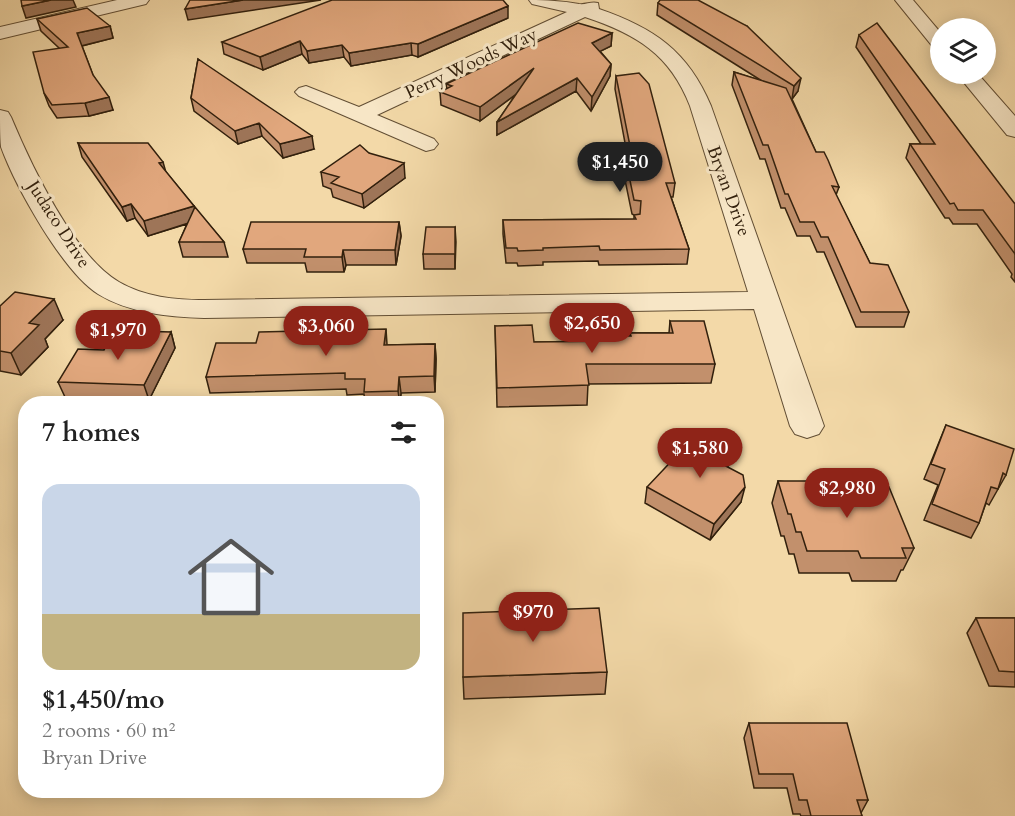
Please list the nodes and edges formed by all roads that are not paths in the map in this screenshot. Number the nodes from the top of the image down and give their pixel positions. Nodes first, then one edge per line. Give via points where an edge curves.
1 (140, 0) edge
2 (538, 0) edge
3 (607, 0) edge
4 (903, 0) edge
5 (583, 11) junction
6 (930, 31) edge
7 (0, 33) edge
8 (976, 84) edge
9 (306, 92) dead end
10 (359, 115) junction
11 (0, 117) edge
12 (1014, 126) edge
13 (426, 144) dead end
14 (765, 300) junction
15 (807, 426) dead end

1 - 7 street
2 - 5 street, Bryan Drive
3 - 5 street, Perry Woods Way
4 - 6 street
5 - 10 street, Perry Woods Way
5 - 14 street, Bryan Drive via 650,40 686,73
8 - 12 street
9 - 10 street
10 - 13 street
11 - 14 street, Judaco Drive via 47,212 87,269 113,290 146,303 204,309
14 - 15 street, Bryan Drive

